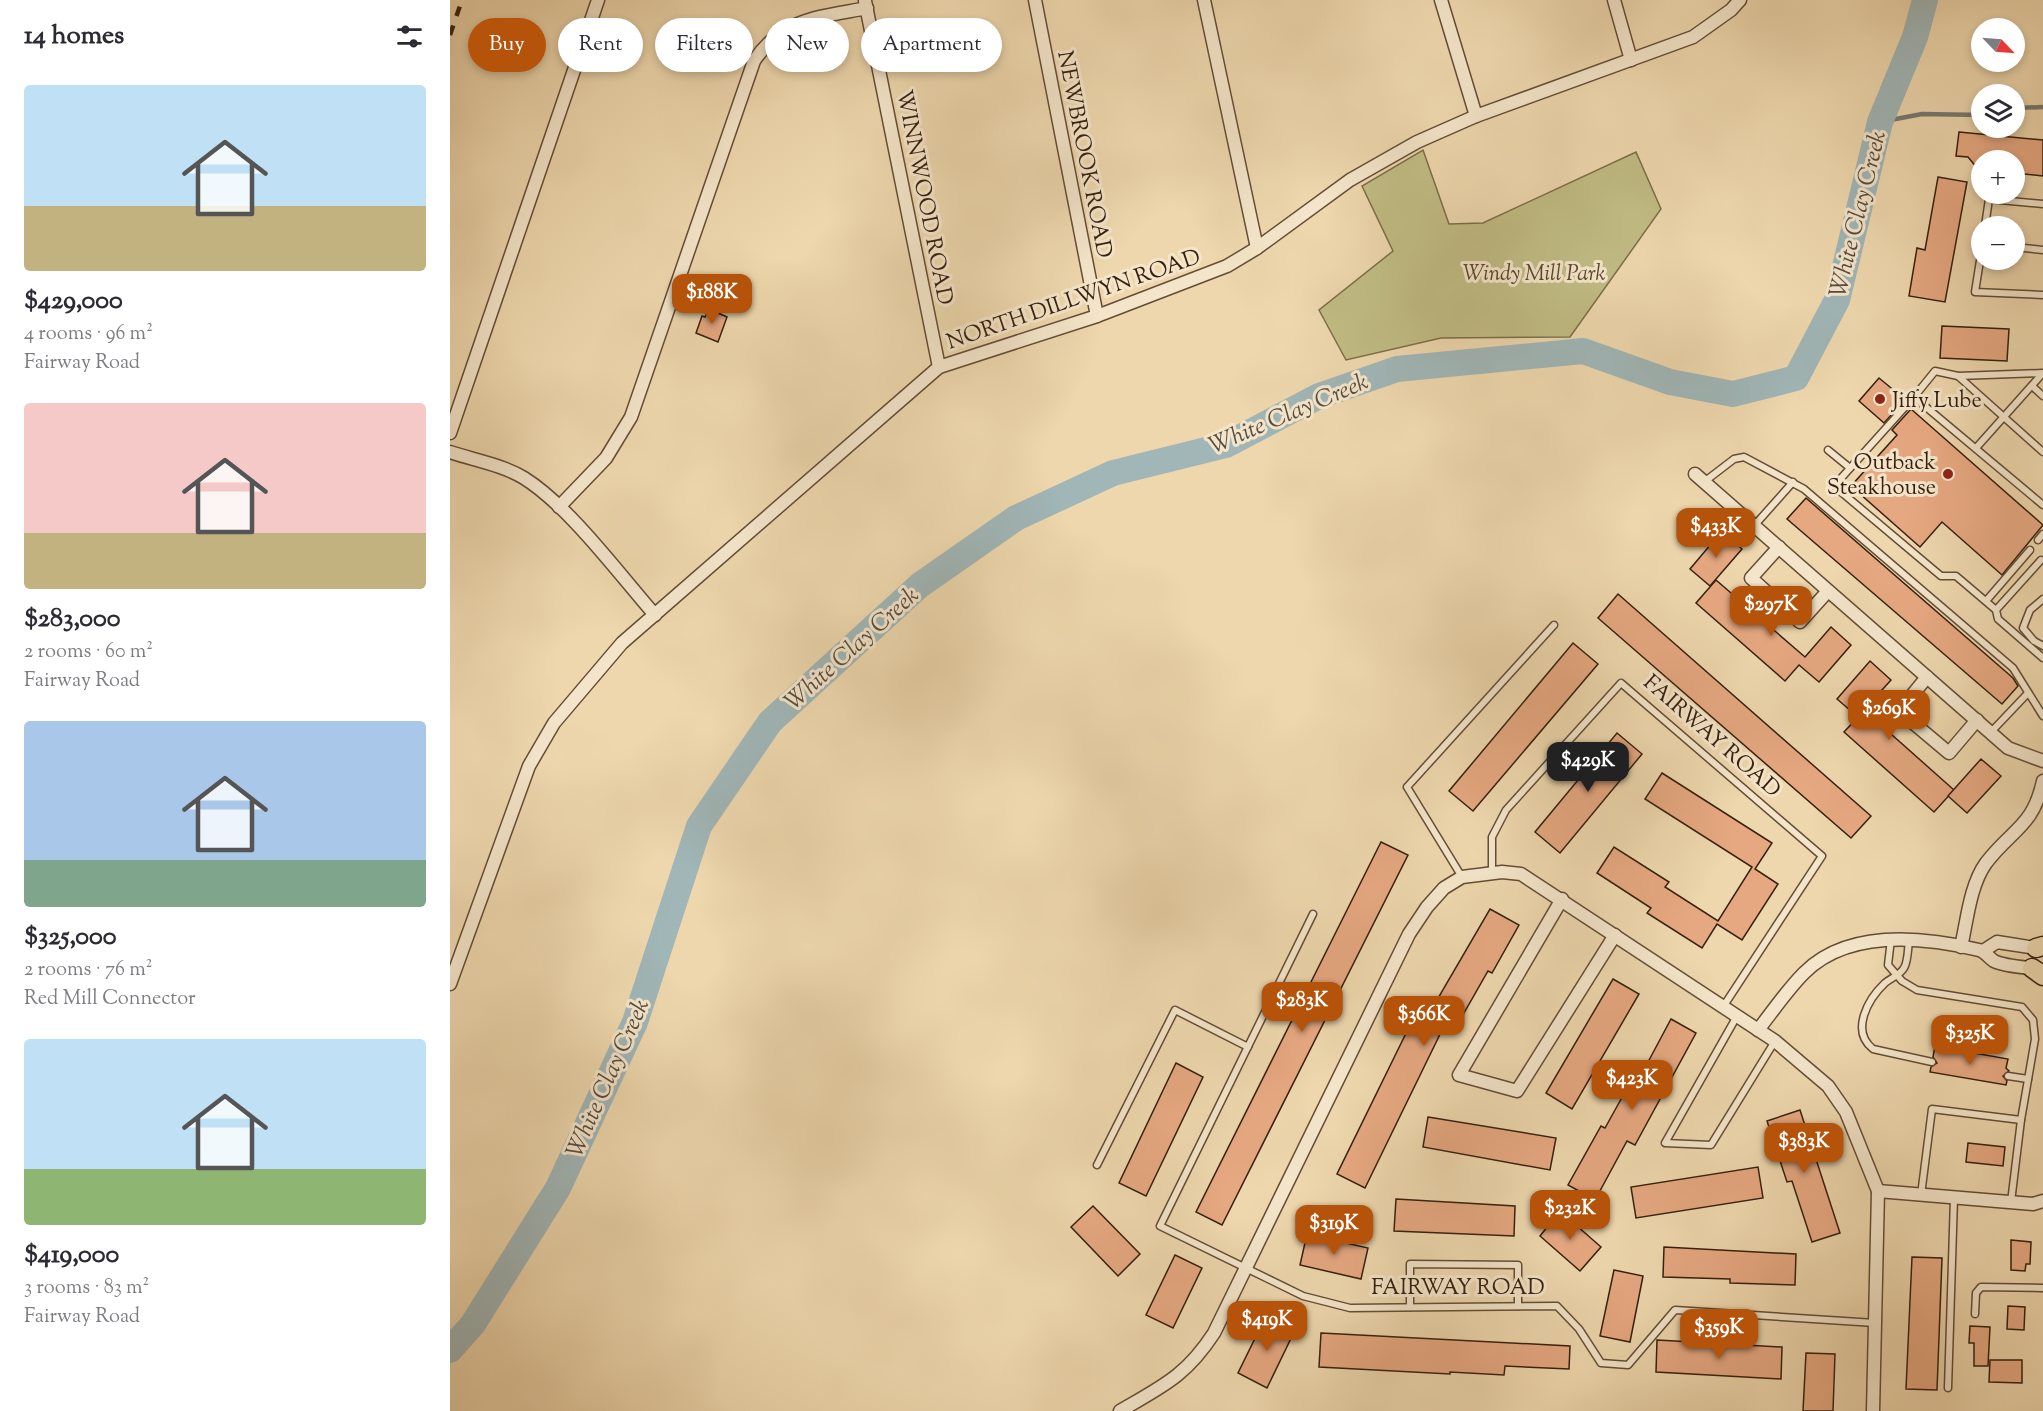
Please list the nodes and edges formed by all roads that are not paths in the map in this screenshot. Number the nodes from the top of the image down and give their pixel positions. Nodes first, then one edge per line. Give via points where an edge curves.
1 (598, 0) edge
2 (1035, 0) edge
3 (1204, 0) edge
4 (1441, 0) edge
5 (1614, 0) edge
6 (1740, 0) edge
7 (866, 4) edge
8 (1631, 60) junction
9 (1476, 116) junction
10 (2043, 204) edge
11 (1986, 216) edge
12 (2025, 248) edge
13 (1257, 249) junction
14 (2043, 250) edge
15 (1978, 270) edge
16 (2043, 295) edge
17 (1097, 316) junction
18 (939, 367) junction
19 (2043, 374) edge
20 (1958, 376) junction
21 (2032, 386) junction
22 (1914, 396) junction
23 (2043, 396) edge
24 (2004, 418) junction
25 (450, 433) edge
26 (1976, 448) junction
27 (1828, 450) dead end
28 (450, 452) edge
29 (2043, 452) edge
30 (1850, 468) junction
31 (1699, 478) joint
32 (1793, 482) junction
33 (2043, 505) edge
34 (559, 507) junction
35 (1754, 525) junction
36 (2043, 534) edge
37 (2038, 540) dead end
38 (1779, 547) junction
39 (2030, 550) dead end
40 (2042, 559) edge
41 (1828, 591) junction
42 (2043, 599) edge
43 (1986, 601) junction
44 (1996, 610) junction
45 (655, 615) junction
46 (1554, 625) dead end
47 (2043, 646) edge
48 (2043, 658) edge
49 (1927, 677) junction
50 (2028, 693) junction
51 (2043, 716) edge
52 (1977, 720) junction
53 (1991, 732) junction
54 (2043, 760) edge
55 (2043, 781) edge
56 (1492, 873) junction
57 (1462, 877) junction
58 (1562, 899) junction
59 (1313, 914) dead end
60 (1615, 935) junction
61 (1891, 939) junction
62 (1910, 940) junction
63 (1961, 947) junction
64 (2041, 947) edge
65 (1983, 951) junction
66 (2040, 971) edge
67 (1897, 975) junction
68 (450, 984) edge
69 (1723, 1006) junction
70 (1737, 1016) junction
71 (1758, 1030) junction
72 (1775, 1041) junction
73 (1248, 1047) junction
74 (1932, 1062) dead end
75 (2008, 1076) dead end
76 (2028, 1079) junction
77 (2021, 1120) junction
78 (1097, 1165) dead end
79 (1878, 1191) junction
80 (1921, 1195) junction
81 (1954, 1198) junction
82 (2043, 1201) edge
83 (2011, 1203) junction
84 (1246, 1268) junction
85 (2043, 1288) edge
86 (1518, 1306) junction
87 (1410, 1307) junction
88 (1974, 1314) dead end
89 (1875, 1323) junction
90 (1948, 1388) dead end
91 (1120, 1411) edge
92 (1873, 1411) edge

1 - 25 street
2 - 17 street, NEWBROOK ROAD
3 - 13 street
4 - 9 street
5 - 8 street
6 - 8 street, NORTH DILLWYN ROAD via 1693,37
7 - 18 street, WINNWOOD ROAD
7 - 34 street via 789,27 774,36 754,61 631,417 606,459
8 - 9 street, NORTH DILLWYN ROAD
9 - 13 street, NORTH DILLWYN ROAD via 1417,142 1350,180
10 - 11 lane via 1989,199
12 - 14 lane
13 - 17 street, NORTH DILLWYN ROAD via 1227,266
15 - 16 lane via 1975,292
17 - 18 street, NORTH DILLWYN ROAD
18 - 45 street, NORTH DILLWYN ROAD
19 - 20 lane
19 - 21 lane
20 - 22 lane via 1935,371
20 - 24 lane
21 - 23 lane
21 - 24 lane
22 - 26 lane
22 - 30 lane
24 - 26 lane
24 - 29 lane
26 - 33 lane
27 - 30 lane
28 - 34 street via 523,477
30 - 43 lane via 1834,486 1941,576 1956,576
31 - 32 lane via 1744,457
31 - 35 street
32 - 35 lane
32 - 50 lane via 2013,668
34 - 45 street
35 - 38 street
36 - 37 lane
38 - 41 street
38 - 41 street via 1751,578 1800,622
39 - 43 lane
40 - 44 lane
41 - 49 street
42 - 47 lane via 2030,610 2023,628
43 - 44 lane
44 - 48 lane via 1998,619
45 - 68 street, NORTH DILLWYN ROAD via 622,643 554,723 529,766
46 - 57 lane via 1407,787
49 - 52 street
49 - 52 street via 1899,711 1949,753
50 - 51 lane
50 - 53 lane
52 - 53 street
53 - 54 street via 2008,748
55 - 63 street via 2033,814 1985,864
56 - 57 street
56 - 58 street via 1521,874
56 - 69 lane, FAIRWAY ROAD via 1492,837 1506,810 1621,682 1822,856
57 - 84 street via 1444,888 1409,934
58 - 60 street
58 - 60 street via 1459,1075 1516,1092
59 - 73 lane
60 - 69 street
61 - 62 street
61 - 67 lane via 1888,965
61 - 71 street via 1846,946 1825,956 1804,973
62 - 63 street
62 - 67 lane via 1905,968
63 - 65 street
64 - 65 street via 1996,942
65 - 66 street via 1995,961
67 - 74 lane via 1868,1006 1861,1033 1873,1048
67 - 76 lane via 1917,990 2022,1007 2033,1020 2035,1039
69 - 70 street
70 - 71 street
70 - 72 lane via 1665,1143 1711,1145
71 - 72 street
72 - 79 street via 1828,1086 1846,1112
73 - 78 lane via 1175,1010
73 - 84 lane, FAIRWAY ROAD via 1160,1226
75 - 76 lane
76 - 77 lane
77 - 80 lane via 1932,1110
77 - 83 lane
79 - 80 street
79 - 89 street
80 - 81 street
81 - 83 street
81 - 90 lane
82 - 83 street
84 - 87 lane, FAIRWAY ROAD via 1303,1296 1350,1308
84 - 91 street via 1200,1355 1180,1375
85 - 88 lane via 1981,1287 1976,1293
86 - 87 lane, FAIRWAY ROAD
86 - 87 lane via 1518,1265 1410,1264
86 - 89 lane, FAIRWAY ROAD via 1557,1306 1579,1329 1601,1363 1629,1365 1675,1310
89 - 92 street

